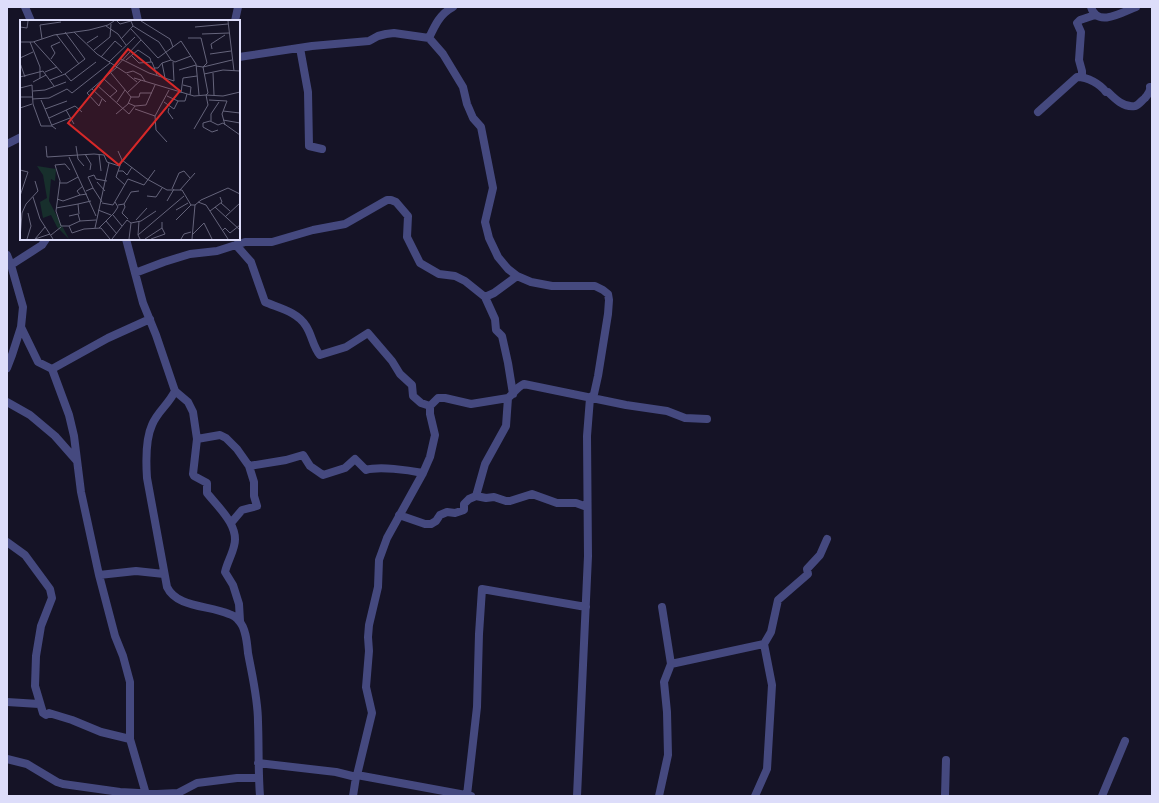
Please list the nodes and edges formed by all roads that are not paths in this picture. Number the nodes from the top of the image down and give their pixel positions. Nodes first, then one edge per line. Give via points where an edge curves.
1 (25, 7) edge
2 (135, 7) edge
3 (238, 7) edge
4 (452, 7) edge
5 (1091, 7) edge
6 (1136, 7) edge
7 (1095, 15) junction
8 (31, 20) edge
9 (138, 20) edge
10 (235, 20) edge
11 (430, 38) junction
12 (300, 48) junction
13 (240, 56) edge
14 (1082, 77) junction
15 (1152, 87) edge
16 (1038, 112) dead end
17 (20, 138) edge
18 (7, 144) edge
19 (322, 149) dead end
20 (45, 240) edge
21 (126, 240) edge
22 (236, 245) junction
23 (7, 255) edge
24 (11, 265) junction
25 (135, 273) junction
26 (517, 276) junction
27 (485, 297) junction
28 (150, 319) junction
29 (21, 327) junction
30 (7, 368) edge
31 (52, 369) junction
32 (175, 391) junction
33 (510, 396) junction
34 (590, 398) junction
35 (7, 402) edge
36 (430, 406) junction
37 (707, 419) dead end
38 (197, 439) junction
39 (78, 461) junction
40 (249, 466) junction
41 (423, 473) junction
42 (476, 496) junction
43 (587, 507) junction
44 (399, 515) junction
45 (231, 523) junction
46 (827, 539) dead end
47 (7, 542) edge
48 (164, 574) junction
49 (99, 575) junction
50 (586, 607) junction
51 (662, 607) dead end
52 (240, 621) junction
53 (764, 644) junction
54 (671, 664) junction
55 (7, 702) edge
56 (39, 704) junction
57 (130, 739) junction
58 (1125, 741) dead end
59 (7, 759) edge
60 (946, 760) dead end
61 (258, 763) junction
62 (357, 776) junction
63 (259, 778) junction
64 (146, 794) junction
65 (157, 795) edge
66 (260, 796) edge
67 (353, 796) edge
68 (470, 796) edge
69 (578, 796) edge
70 (659, 796) edge
71 (755, 796) edge
72 (945, 796) edge
73 (1102, 796) edge

1 - 8 street
2 - 9 street
3 - 10 street
4 - 11 street via 440,17
5 - 7 street
6 - 7 street via 1110,17 1100,18
7 - 14 street via 1077,23 1081,32 1079,60
11 - 12 street via 386,34 369,41
11 - 26 street via 463,87 473,118 481,127 493,188 484,222 498,258
12 - 13 street
12 - 19 street via 308,92 309,146
14 - 15 street via 1102,87 1116,101 1135,106 1149,94
14 - 16 street via 1077,77
17 - 18 street
20 - 24 street via 42,245
21 - 25 street
22 - 25 street via 217,251 190,254
22 - 27 street via 245,242 272,242 346,224 373,207 391,200 408,216 407,237 420,263 439,274 455,276 465,281
22 - 36 street via 251,262 265,302 296,316 306,325 320,355 346,347 368,333 400,374 412,384 413,396
23 - 24 street
24 - 29 street via 23,307
25 - 28 street
26 - 27 street
26 - 34 street via 552,286 595,286 608,294 610,300 598,376 594,394
27 - 33 street via 495,319 496,330 502,336 508,363
28 - 31 street via 108,338
28 - 32 street
29 - 30 street
29 - 31 street via 38,362
31 - 39 street via 69,415
32 - 38 street via 188,402 193,412
32 - 48 street via 152,425 146,461
33 - 34 street via 517,387 524,384
33 - 36 street via 470,404 438,398
33 - 42 street via 506,426 485,464
34 - 37 street via 667,411 685,418
34 - 43 street
35 - 39 street via 30,415
36 - 41 street via 435,434
38 - 40 street via 220,435 226,438
38 - 45 street via 193,463 194,476 207,483 206,493
39 - 49 street via 81,492
40 - 41 street via 303,455 310,466 323,474 345,468 355,459 366,470 399,469
40 - 45 street via 258,506 242,510
41 - 44 street
42 - 43 street via 510,501 532,494 557,503 576,503
42 - 44 street via 464,504 464,510 447,512 431,524
43 - 50 street
44 - 62 street via 379,560 378,587 368,637 366,687 372,713
45 - 52 street via 235,544 225,572 233,585 239,604
46 - 53 street via 820,555 808,569 808,574 778,600 771,632
47 - 56 street via 25,555 50,589 52,598 41,626 36,656 35,686
48 - 49 street via 136,571
48 - 52 street via 167,587 176,598 230,614
49 - 57 street via 130,682
50 - 68 street via 482,589
50 - 69 street
51 - 54 street
52 - 61 street via 245,632 258,721
53 - 54 street
53 - 71 street via 772,685 767,769
54 - 70 street via 664,682 668,755
55 - 56 street
56 - 57 street via 46,715 49,713 101,732
57 - 64 street
58 - 73 street
59 - 64 street via 27,764 63,784
60 - 72 street
61 - 62 street
61 - 63 street
62 - 67 street
62 - 68 street
63 - 65 street via 197,783 178,793
63 - 66 street
64 - 65 street

